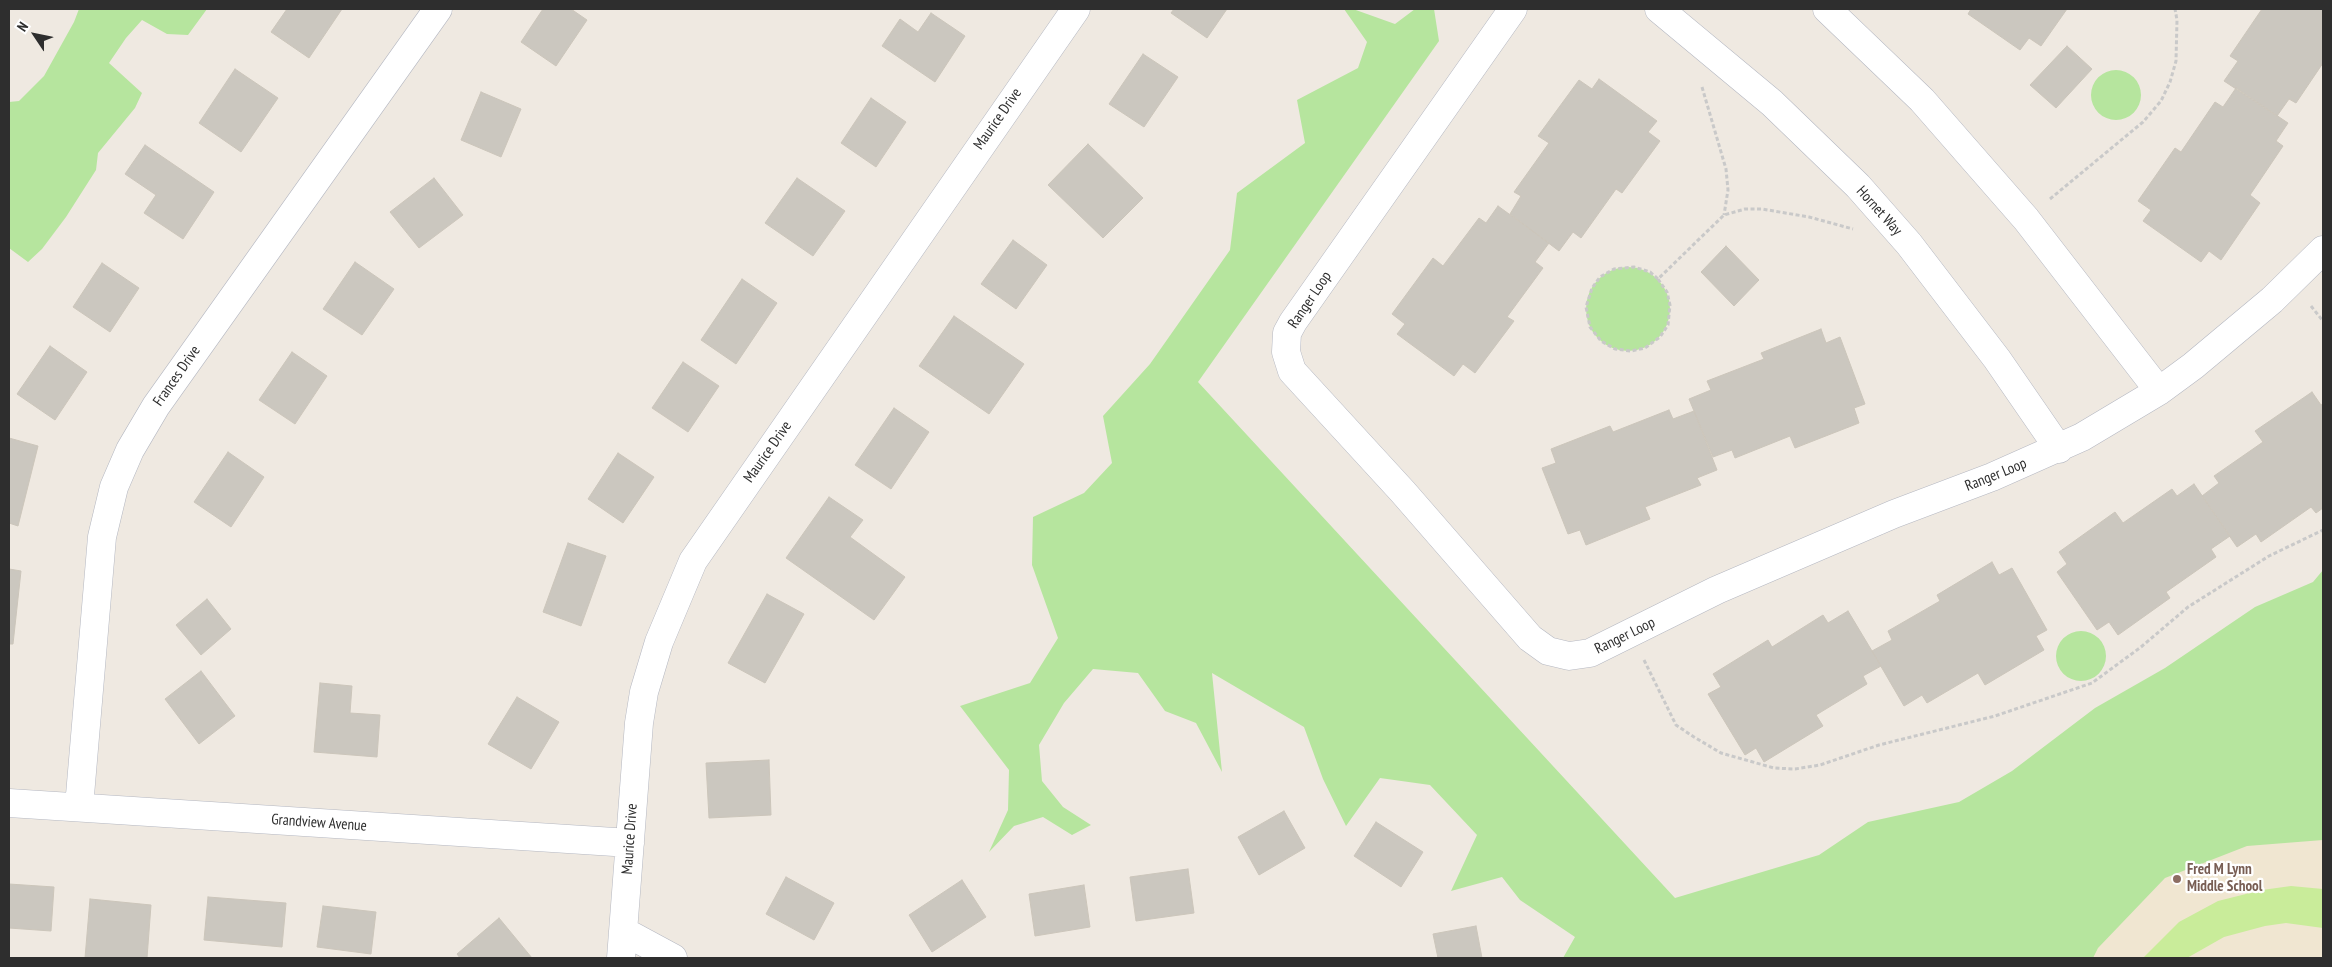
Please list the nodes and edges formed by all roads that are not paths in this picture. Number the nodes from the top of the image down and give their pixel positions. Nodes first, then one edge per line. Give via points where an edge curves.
1 (438, 9) edge
2 (1076, 9) edge
3 (1514, 9) edge
4 (1659, 9) edge
5 (1827, 9) edge
6 (2323, 250) edge
7 (2159, 391) junction
8 (2059, 449) junction
9 (9, 803) edge
10 (79, 808) junction
11 (630, 843) junction
12 (623, 931) junction
13 (621, 958) edge
14 (673, 958) edge

1 - 10 street, Frances Drive via 156,406 130,450 114,487 102,536
2 - 11 street, Maurice Drive via 693,561 659,642 644,692
3 - 8 street, Ranger Loop via 1293,322 1286,352 1292,371 1530,638 1548,650 1569,656 1590,653 1717,590 1894,514
4 - 8 street, Hornet Way via 1772,103 1858,186 1909,244 1985,343
5 - 7 street via 1922,100 2026,218
6 - 7 street, Ranger Loop via 2272,300
7 - 8 street, Ranger Loop
9 - 10 street, Grandview Avenue
10 - 11 street, Grandview Avenue
11 - 12 street, Maurice Drive
12 - 13 street, Maurice Drive
12 - 14 street

